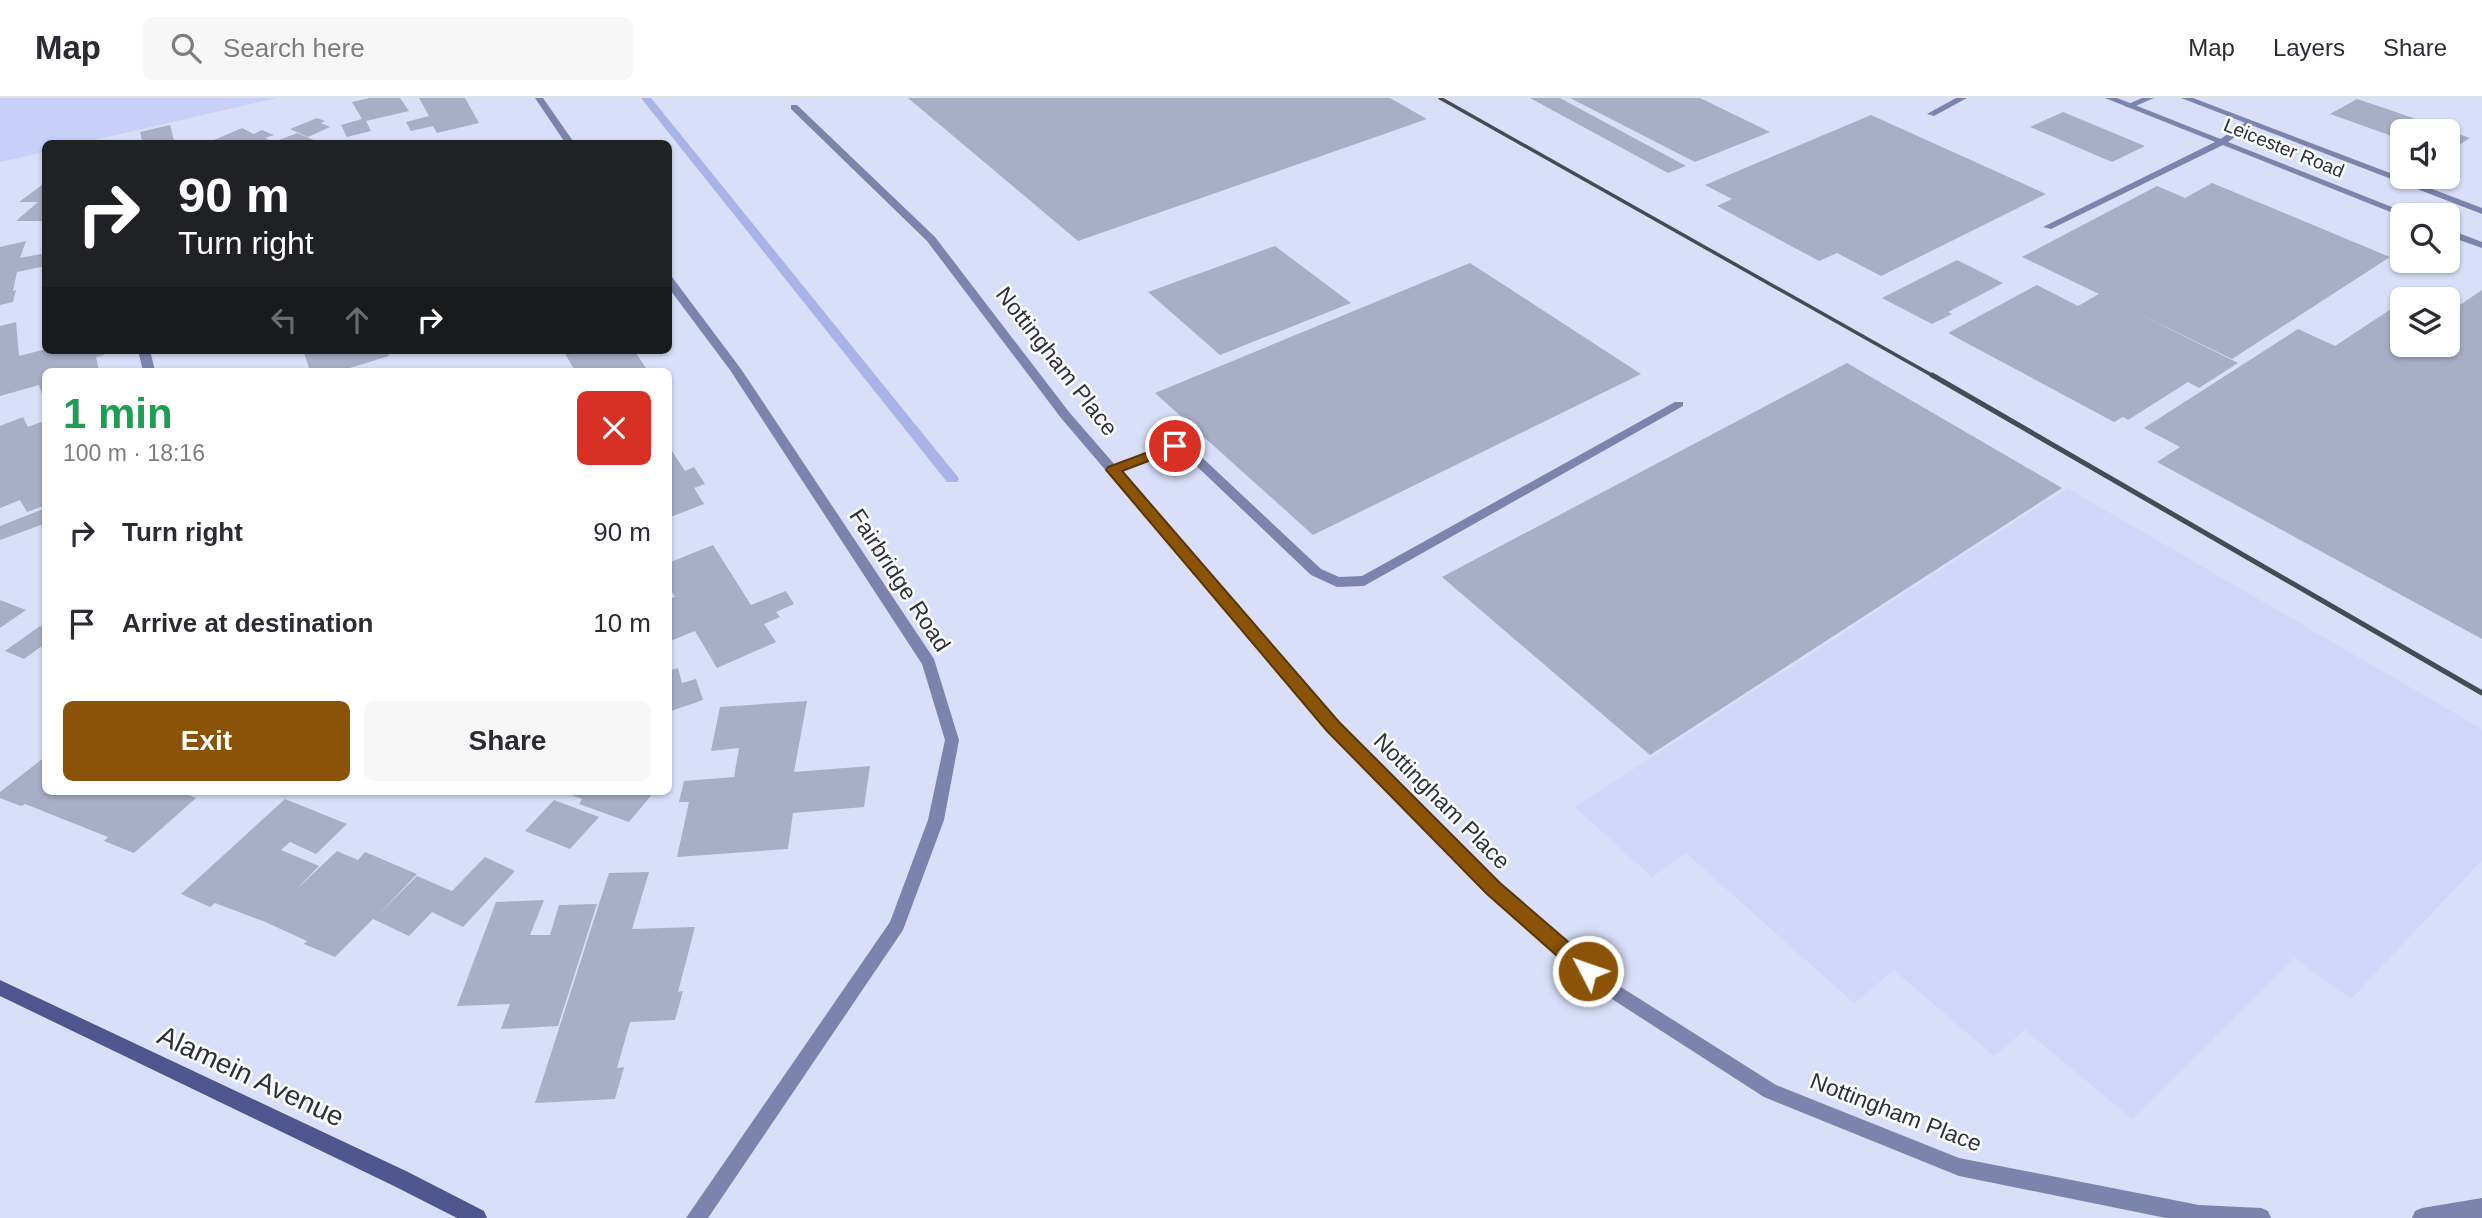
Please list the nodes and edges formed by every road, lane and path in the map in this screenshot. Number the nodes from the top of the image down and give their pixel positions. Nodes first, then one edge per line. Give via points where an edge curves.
1 (539, 98) edge
2 (1963, 98) edge
3 (2109, 98) edge
4 (2151, 98) edge
5 (2185, 98) edge
6 (2129, 106) junction
7 (794, 107) dead end
8 (1931, 114) dead end
9 (2249, 123) junction
10 (568, 140) edge
11 (2222, 142) junction
12 (2390, 209) edge
13 (2482, 211) edge
14 (2048, 227) dead end
15 (2460, 237) edge
16 (2482, 245) edge
17 (672, 284) edge
18 (1679, 404) dead end
19 (1113, 470) junction
20 (0, 988) edge
21 (2482, 1208) edge
22 (477, 1218) edge
23 (696, 1218) edge
24 (2261, 1218) edge
25 (2422, 1218) edge

1 - 10 street
2 - 8 street
3 - 6 street, Leicester Road
4 - 6 street
5 - 9 street, Leicester Road
6 - 11 street, Leicester Road
7 - 19 street, Nottingham Place via 931,239 1065,415
9 - 11 street
9 - 13 street, Leicester Road
11 - 12 street, Leicester Road
11 - 14 street
15 - 16 street
17 - 23 street, Fairbridge Road via 736,369 929,663 952,740 936,820 897,925
18 - 19 street via 1364,580 1337,582 1316,572 1189,452 1175,446
19 - 24 street, Nottingham Place via 1333,727 1494,888 1607,987 1770,1091 1959,1167 2199,1215
20 - 22 street, Alamein Avenue
21 - 25 street

